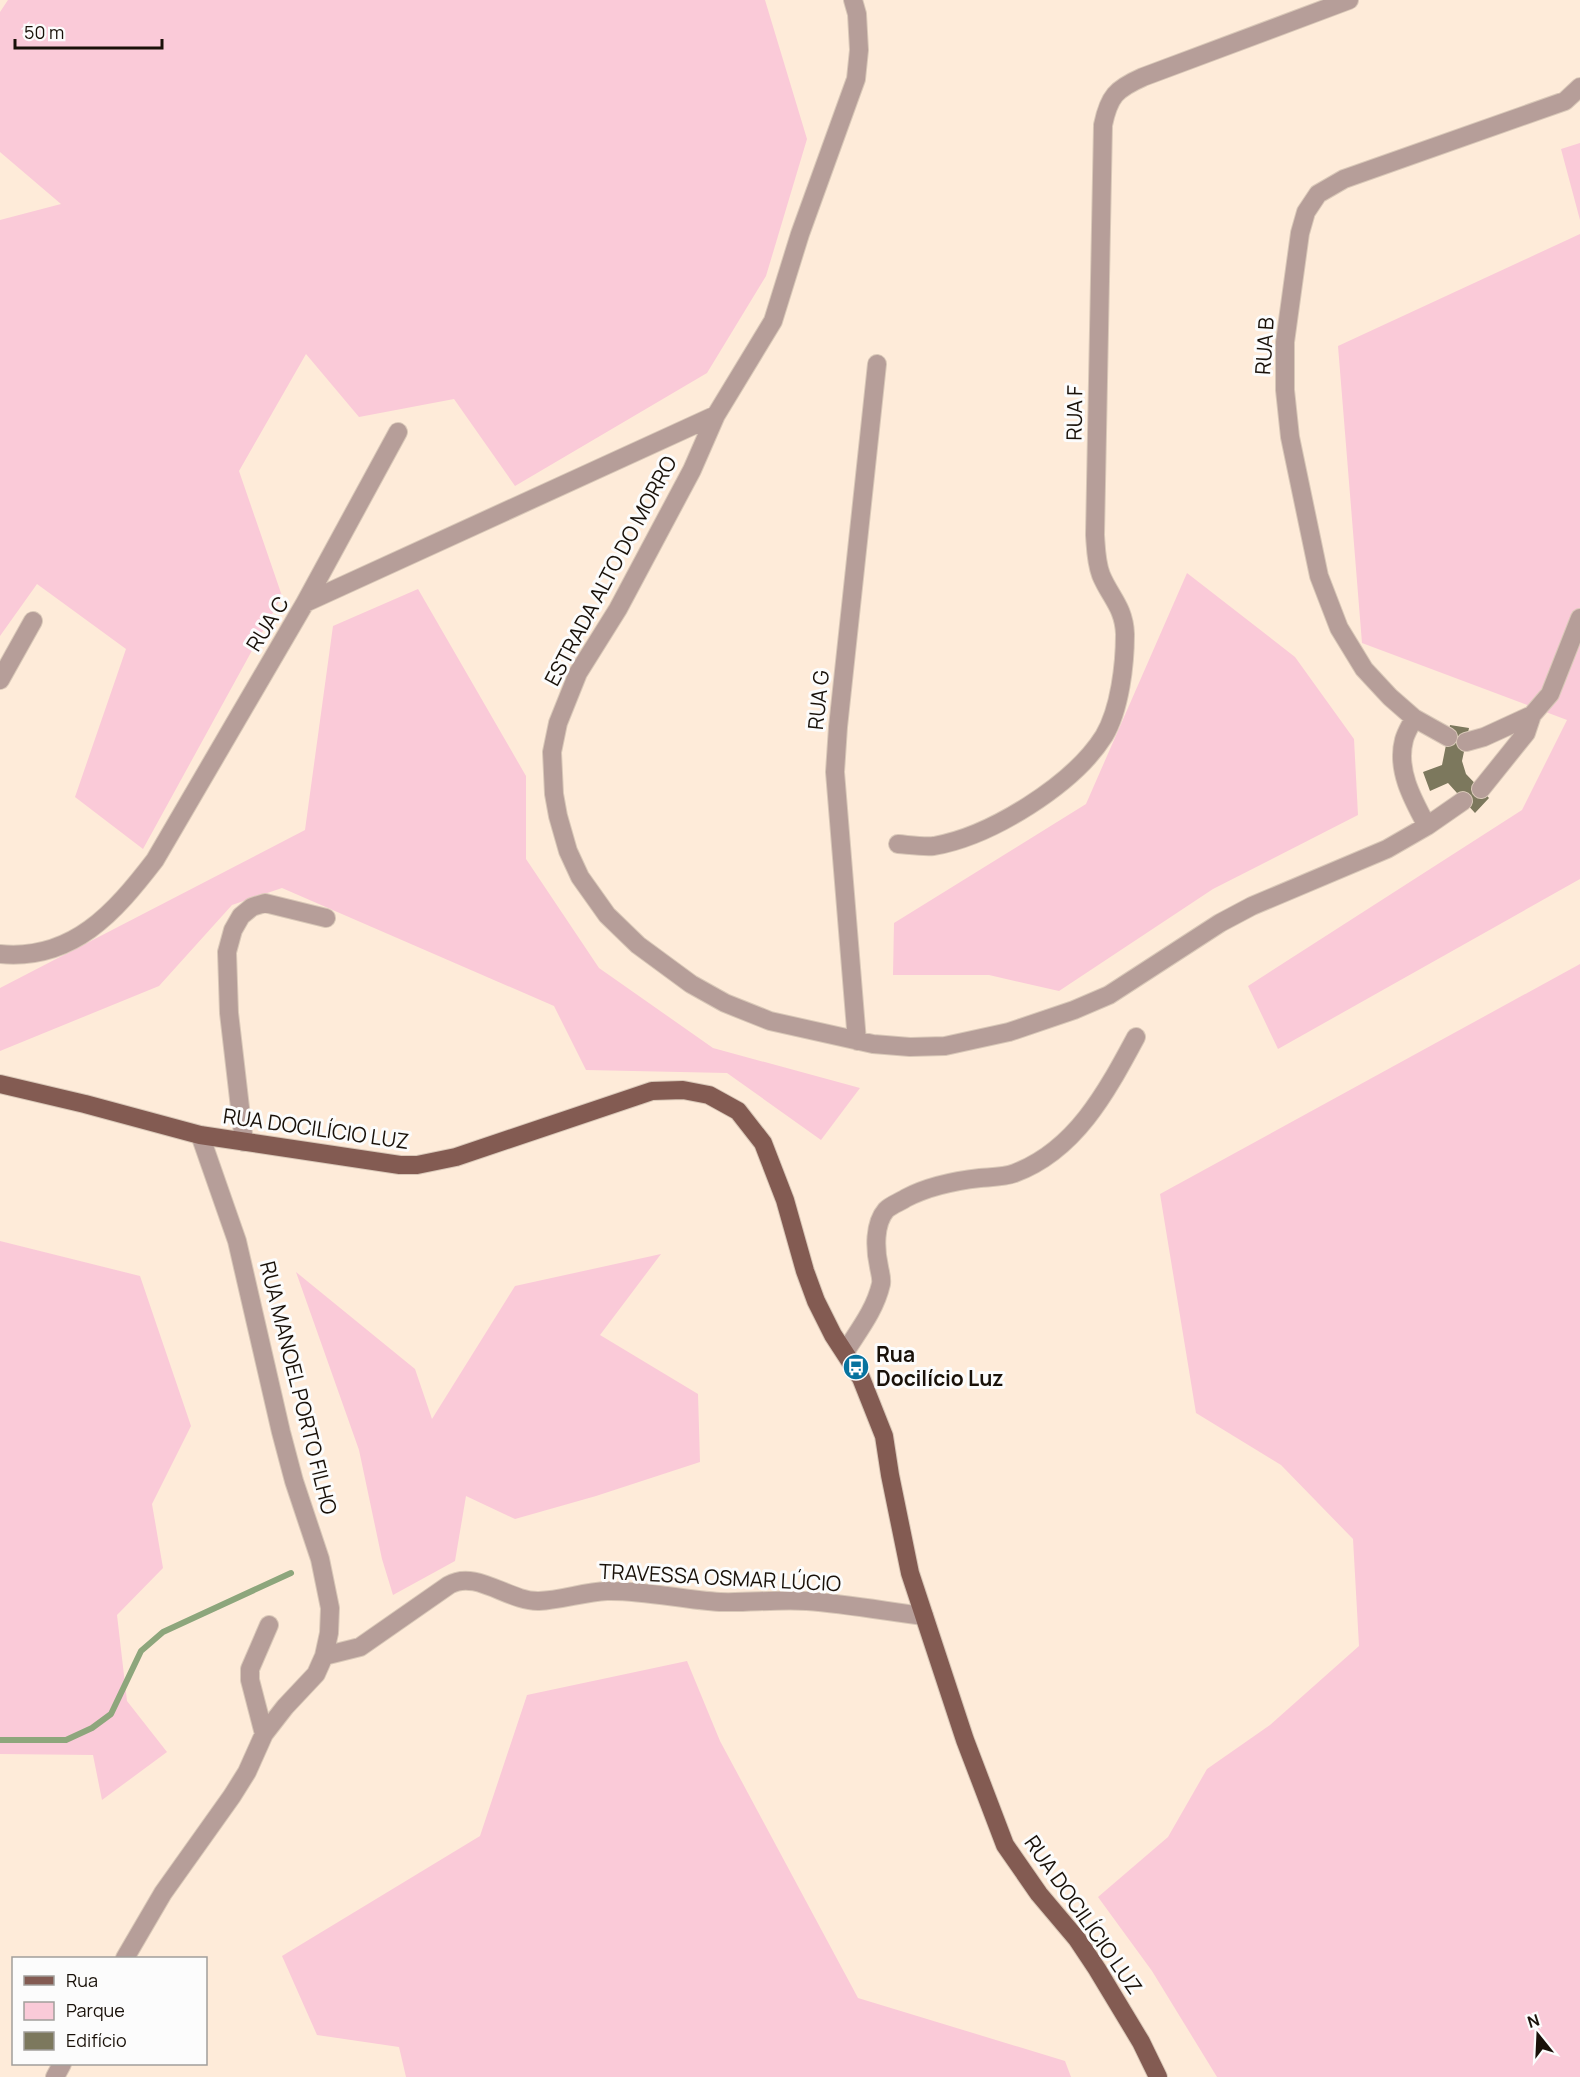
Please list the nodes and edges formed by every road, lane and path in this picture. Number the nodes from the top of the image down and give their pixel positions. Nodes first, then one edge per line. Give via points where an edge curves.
1 (853, 0) edge
2 (1348, 0) edge
3 (1580, 87) edge
4 (877, 364) dead end
5 (716, 415) junction
6 (398, 432) dead end
7 (305, 603) junction
8 (1580, 618) edge
9 (33, 621) dead end
10 (0, 680) edge
11 (1532, 715) junction
12 (1414, 718) junction
13 (1448, 737) dead end
14 (1466, 742) dead end
15 (1481, 789) dead end
16 (1463, 801) dead end
17 (1427, 826) junction
18 (898, 844) dead end
19 (326, 918) dead end
20 (0, 954) edge
21 (1136, 1037) dead end
22 (857, 1041) junction
23 (0, 1084) edge
24 (200, 1135) junction
25 (244, 1142) junction
26 (845, 1352) junction
27 (924, 1616) junction
28 (269, 1625) dead end
29 (324, 1656) junction
30 (264, 1734) junction
31 (126, 1957) edge
32 (1158, 2077) edge

1 - 5 street, ESTRADA ALTO DO MORRO via 859,50 849,102 800,234 773,321
2 - 18 street, RUA F via 1143,77 1124,86 1107,104 1103,125 1095,546 1102,576 1124,617 1117,703 1104,735 1088,755 1069,775 1020,810 960,840 932,846
3 - 12 street, RUA B via 1565,101 1344,179 1318,194 1306,212 1300,233 1285,342 1285,390 1290,437 1319,576 1339,628 1364,669
4 - 22 street, RUA G via 835,772
5 - 7 street, RUA C
5 - 22 street, ESTRADA ALTO DO MORRO via 692,470 618,609 578,674 558,723 552,752 558,816 580,877 607,915 662,964 725,1003 770,1021
6 - 7 street
7 - 20 street, RUA C via 155,860 131,892 103,921 70,942 16,956
8 - 11 street via 1550,694
9 - 10 street
11 - 14 street
11 - 15 street via 1526,733
12 - 13 street, RUA B
12 - 17 street via 1404,740 1402,763 1408,787
16 - 17 street, ESTRADA ALTO DO MORRO
17 - 22 street, ESTRADA ALTO DO MORRO via 1387,849 1252,906 1109,995 1074,1011 1009,1032 945,1046
19 - 25 street via 266,903 252,907 233,930 227,952 229,1013
21 - 26 street via 1087,1120 1058,1149 1014,1174 951,1182 920,1191 887,1208 880,1220 877,1240 882,1281 869,1315
23 - 24 main road, RUA DOCILÍCIO LUZ
24 - 25 main road, RUA DOCILÍCIO LUZ
24 - 29 street, RUA MANOEL PORTO FILHO via 237,1241 281,1432 320,1559 330,1608
25 - 26 main road, RUA DOCILÍCIO LUZ via 417,1165 481,1149 652,1091 683,1090 709,1095 738,1111 763,1143 816,1301
26 - 27 main road, RUA DOCILÍCIO LUZ via 861,1378 884,1436 908,1562
27 - 29 street, TRAVESSA OSMAR LÚCIO via 808,1601 719,1602 610,1591 527,1601 464,1579 449,1585 360,1647
27 - 32 main road, RUA DOCILÍCIO LUZ via 1005,1845 1097,1969 1142,2042
28 - 30 street via 250,1669
29 - 30 street via 316,1674
30 - 31 street via 247,1772 163,1893

